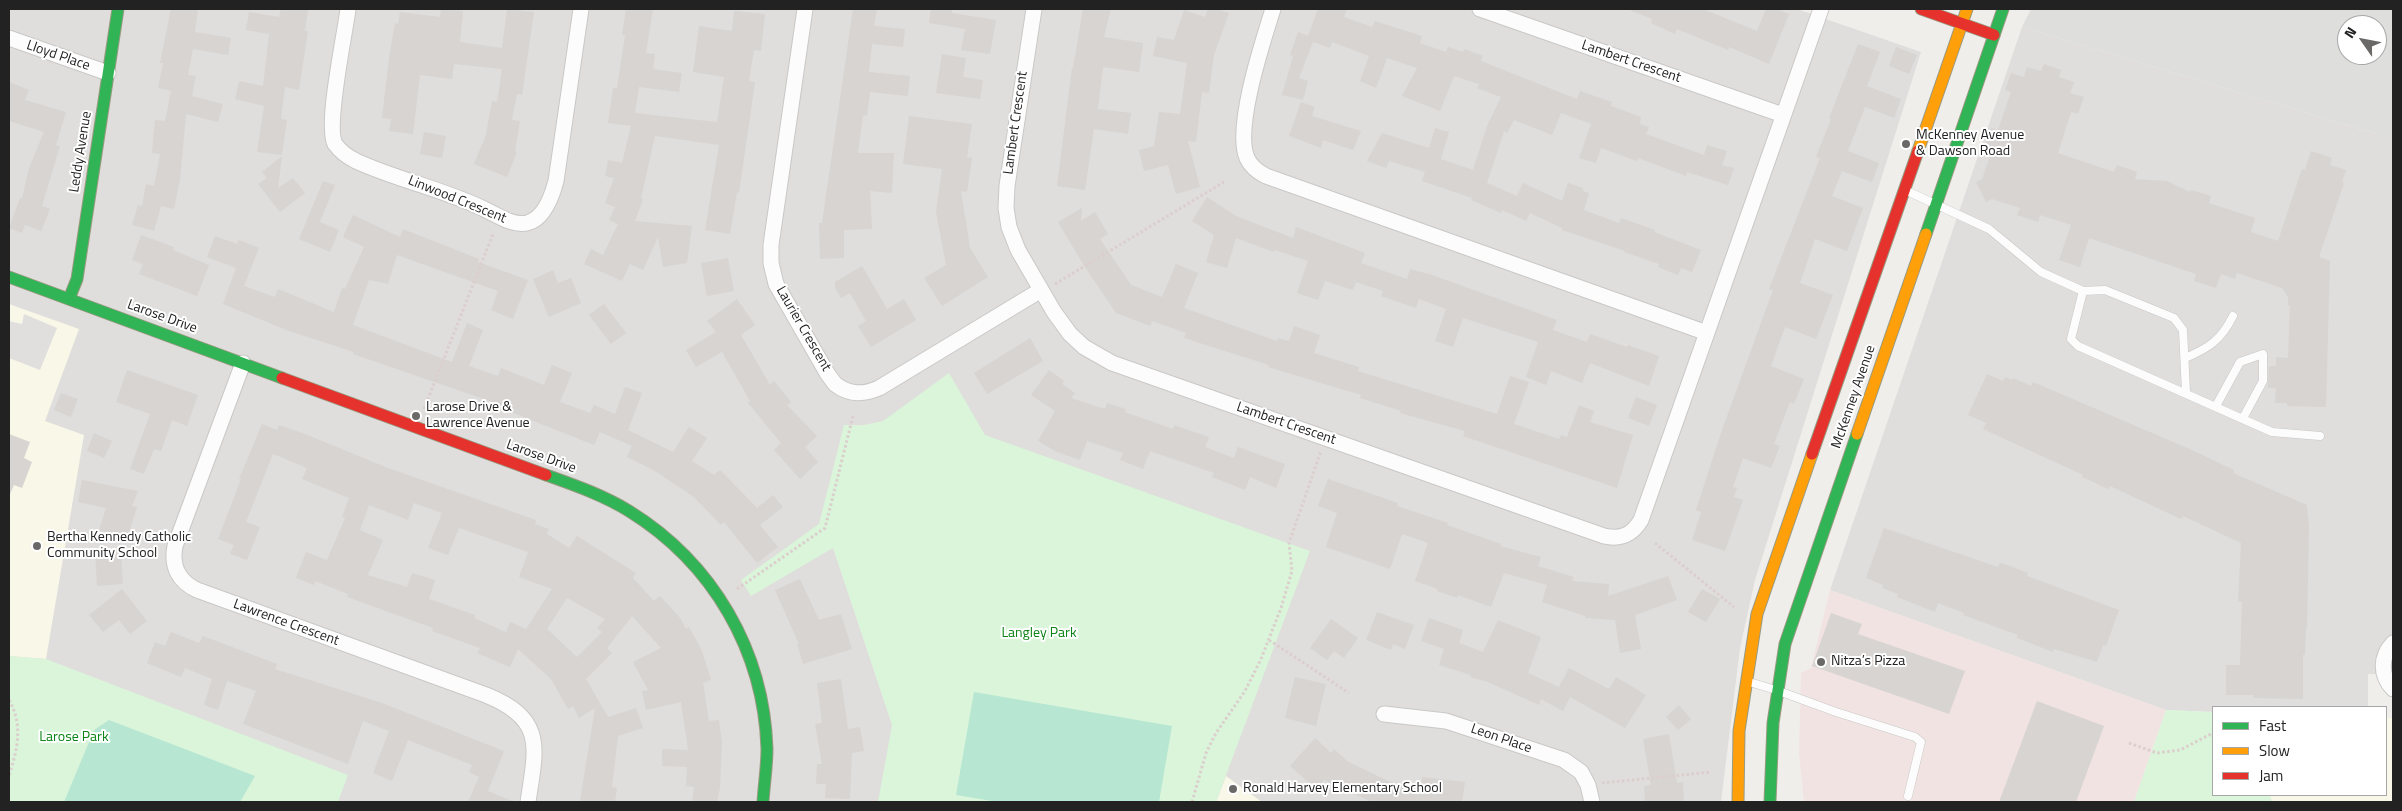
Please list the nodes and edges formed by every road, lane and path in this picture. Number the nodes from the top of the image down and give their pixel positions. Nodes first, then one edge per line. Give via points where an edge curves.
1 (118, 9) edge
2 (348, 9) edge
3 (581, 9) edge
4 (805, 9) edge
5 (1034, 9) edge
6 (1274, 9) edge
7 (1480, 9) edge
8 (1821, 9) edge
9 (1921, 9) edge
10 (1967, 9) edge
11 (2003, 9) edge
12 (1962, 23) junction
13 (1994, 35) junction
14 (9, 38) edge
15 (108, 73) junction
16 (1783, 115) junction
17 (1224, 182) dead end
18 (1905, 190) junction
19 (1937, 204) junction
20 (493, 234) dead end
21 (9, 277) edge
22 (1042, 291) junction
23 (2083, 291) junction
24 (69, 299) junction
25 (2232, 316) dead end
26 (1707, 333) junction
27 (2185, 358) junction
28 (243, 363) junction
29 (2186, 392) junction
30 (2216, 406) junction
31 (853, 416) dead end
32 (2243, 418) junction
33 (417, 429) junction
34 (2320, 436) dead end
35 (1325, 438) junction
36 (1655, 542) dead end
37 (721, 598) junction
38 (1734, 607) dead end
39 (1269, 640) junction
40 (2393, 643) edge
41 (1744, 681) junction
42 (2393, 689) edge
43 (1776, 690) junction
44 (1349, 693) dead end
45 (9, 700) edge
46 (1384, 714) dead end
47 (2212, 734) edge
48 (2129, 743) dead end
49 (1711, 772) dead end
50 (9, 775) edge
51 (1588, 785) junction
52 (1908, 796) dead end
53 (528, 802) edge
54 (763, 802) edge
55 (1192, 802) edge
56 (1592, 802) edge
57 (1738, 802) edge
58 (1770, 802) edge

1 - 15 main road, Leddy Avenue
2 - 3 street, Linwood Crescent via 332,119 336,145 356,161 522,223 536,219 542,212 556,181
4 - 22 street, Laurier Crescent via 771,244 771,263 782,294 835,384 854,393 880,388
5 - 22 street, Lambert Crescent via 1006,208 1013,239
6 - 26 street via 1256,62 1243,136 1247,158 1257,171
7 - 16 street, Lambert Crescent
8 - 16 street, Lambert Crescent
9 - 12 main road
10 - 12 main road, McKenney Avenue
11 - 13 main road, McKenney Avenue
12 - 13 main road
12 - 18 main road, McKenney Avenue
13 - 19 main road, McKenney Avenue
14 - 15 street, Lloyd Place
15 - 24 main road, Leddy Avenue via 77,279
16 - 26 street, Lambert Crescent
17 - 22 path
18 - 19 lane
18 - 41 main road, McKenney Avenue via 1765,589
19 - 23 lane via 1989,228 2042,272
19 - 43 main road, McKenney Avenue via 1784,644
20 - 33 path
21 - 24 main road, Larose Drive
22 - 35 street, Lambert Crescent via 1070,334 1101,358
23 - 27 lane via 2105,290 2174,318 2183,330
23 - 29 lane via 2071,338 2078,346
24 - 28 main road, Larose Drive
25 - 27 lane via 2220,337 2207,349
26 - 35 street, Lambert Crescent via 1641,520 1634,530 1619,538 1604,536
27 - 29 lane
28 - 33 main road, Larose Drive
28 - 53 street, Lawrence Crescent via 175,546 174,560 178,573 188,586 197,590 486,695 508,706 523,718 532,732 535,757
29 - 30 lane
30 - 32 lane
30 - 32 lane via 2240,362 2263,354 2263,381
31 - 37 path via 825,528
32 - 34 lane via 2272,432
33 - 37 main road, Larose Drive via 556,478 622,506 650,523 680,549
35 - 39 path via 1289,543 1292,572
36 - 38 path
37 - 54 main road, Larose Drive via 750,654 760,687 767,744
39 - 44 path
39 - 55 path via 1245,691 1206,753
40 - 42 street via 2383,664 2386,679
41 - 43 lane
41 - 57 main road, McKenney Avenue
43 - 52 lane via 1915,737 1921,742
43 - 58 main road, McKenney Avenue via 1770,755
45 - 50 path via 16,713 18,733 17,750
46 - 51 street, Leon Place via 1446,721 1564,760 1581,772
47 - 48 path via 2180,750 2157,752
49 - 51 path
51 - 56 street, Leon Place

